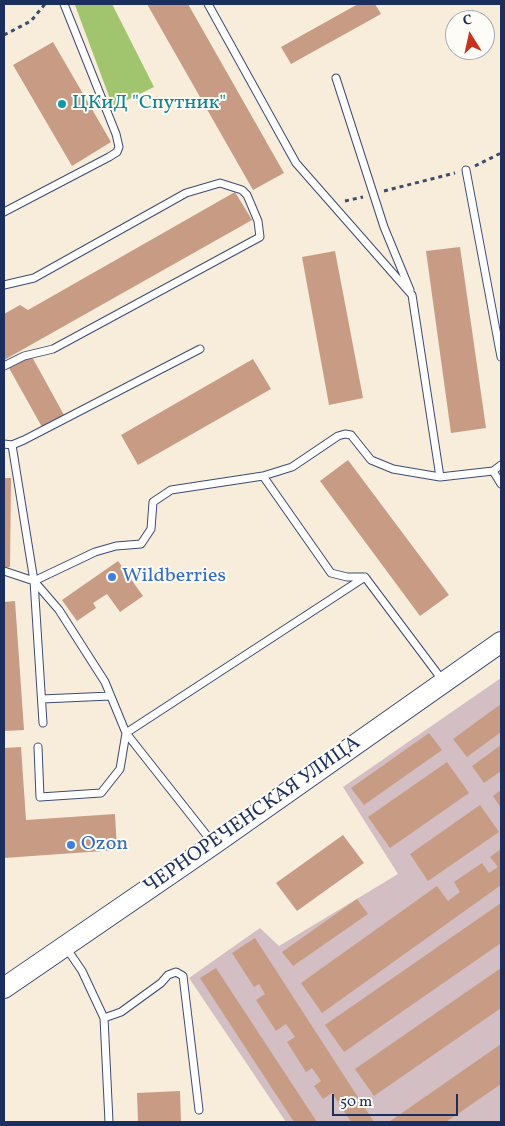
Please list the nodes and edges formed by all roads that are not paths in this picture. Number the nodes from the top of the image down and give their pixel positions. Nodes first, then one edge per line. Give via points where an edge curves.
1 (64, 4) edge
2 (208, 4) edge
3 (336, 78) dead end
4 (466, 170) road end
5 (4, 212) edge
6 (4, 285) edge
7 (412, 295) junction
8 (200, 349) dead end
9 (501, 357) edge
10 (4, 366) edge
11 (4, 444) edge
12 (12, 445) junction
13 (501, 465) edge
14 (493, 471) junction
15 (263, 476) junction
16 (440, 477) junction
17 (501, 484) edge
18 (4, 571) edge
19 (365, 577) junction
20 (34, 581) junction
21 (501, 642) edge
22 (444, 682) junction
23 (110, 696) junction
24 (42, 698) junction
25 (44, 723) dead end
26 (126, 733) junction
27 (38, 747) dead end
28 (214, 844) junction
29 (65, 946) junction
30 (4, 988) edge
31 (104, 1018) junction
32 (199, 1110) dead end
33 (110, 1122) edge

1 - 5 lane via 119,147 109,157
2 - 7 lane via 296,163
3 - 7 lane via 384,226
4 - 9 lane
6 - 10 lane via 34,278 186,193 220,183 247,194 258,221 260,237 53,349 24,356
7 - 16 lane
8 - 12 lane
11 - 12 lane
12 - 20 lane
13 - 14 lane
14 - 16 lane
14 - 17 lane
15 - 16 lane via 292,467 345,434 351,435 371,460 393,469
15 - 19 lane via 331,573 347,578
15 - 20 lane via 171,490 153,502 152,529 141,544 95,552
18 - 20 lane
19 - 22 lane
19 - 26 lane
20 - 23 lane via 58,610 105,682
20 - 24 lane
21 - 22 main road, ЧЕРНОРЕЧЕНСКАЯ УЛИЦА
22 - 28 main road, ЧЕРНОРЕЧЕНСКАЯ УЛИЦА
23 - 24 lane
23 - 26 lane
24 - 25 lane
26 - 27 lane via 120,768 101,793 40,797
26 - 28 lane
28 - 29 main road, ЧЕРНОРЕЧЕНСКАЯ УЛИЦА
29 - 30 main road, ЧЕРНОРЕЧЕНСКАЯ УЛИЦА
29 - 31 lane via 82,971
31 - 32 lane via 121,1012 168,975 176,972 183,976
31 - 33 lane

